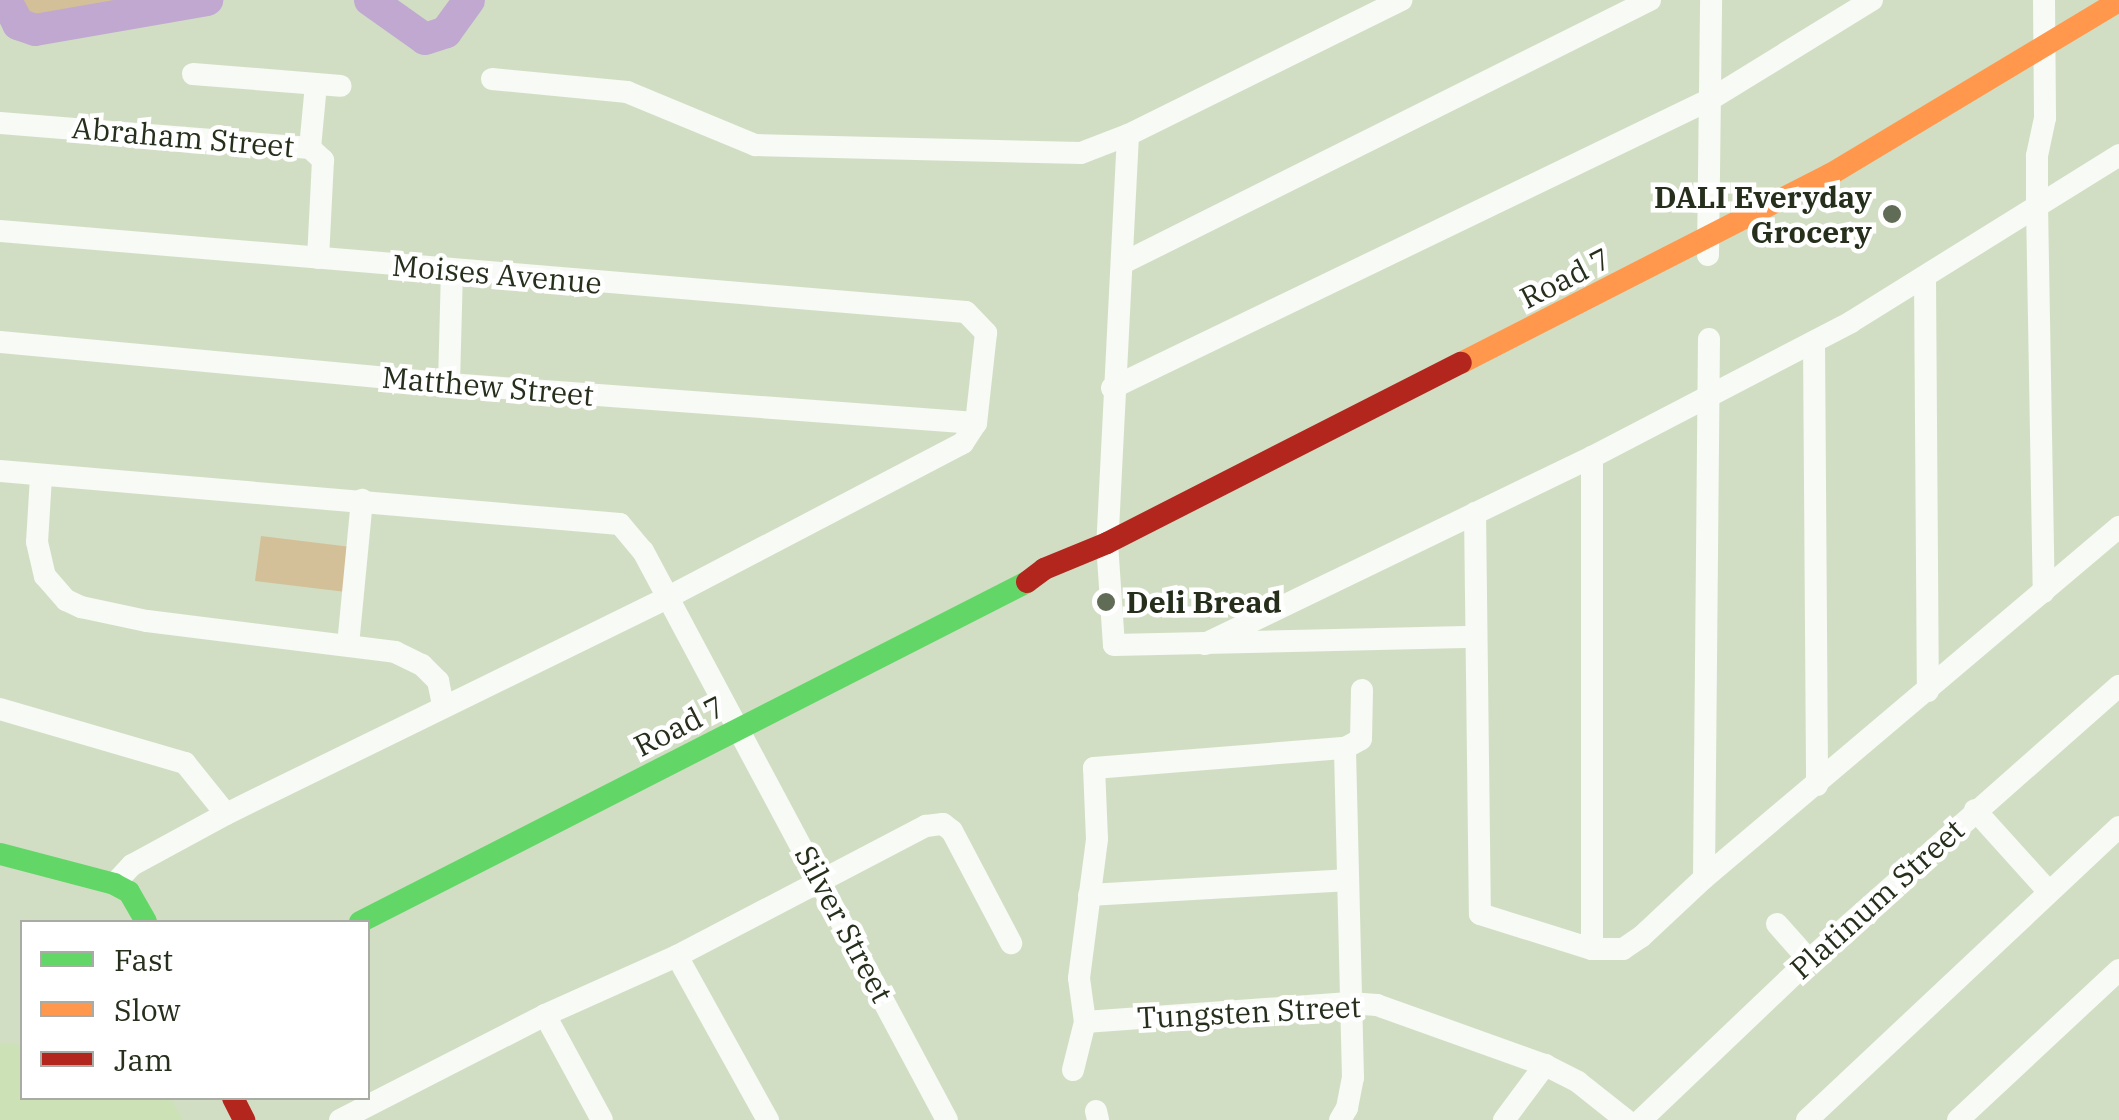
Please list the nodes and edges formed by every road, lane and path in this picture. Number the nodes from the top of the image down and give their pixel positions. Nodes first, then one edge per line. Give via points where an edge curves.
1 (1401, 0) edge
2 (1650, 0) edge
3 (1710, 0) edge
4 (1872, 0) edge
5 (2030, 0) edge
6 (2044, 0) edge
7 (2119, 1) edge
8 (2119, 14) edge
9 (2037, 56) junction
10 (193, 74) dead end
11 (492, 80) dead end
12 (316, 84) junction
13 (341, 86) dead end
14 (1711, 99) junction
15 (0, 123) edge
16 (1128, 136) junction
17 (310, 148) junction
18 (2119, 154) edge
19 (2037, 204) junction
20 (0, 231) edge
21 (1708, 246) junction
22 (318, 258) junction
23 (1122, 264) junction
24 (452, 271) junction
25 (1925, 278) junction
26 (1709, 339) dead end
27 (0, 342) edge
28 (1814, 342) junction
29 (449, 384) junction
30 (1112, 388) junction
31 (1710, 394) junction
32 (976, 424) junction
33 (1592, 456) junction
34 (0, 471) edge
35 (41, 476) junction
36 (362, 500) junction
37 (1475, 512) junction
38 (2119, 527) edge
39 (1107, 548) junction
40 (2044, 592) junction
41 (667, 598) junction
42 (1476, 637) junction
43 (1205, 644) junction
44 (348, 645) junction
45 (2119, 686) edge
46 (1362, 690) dead end
47 (1928, 691) junction
48 (443, 704) junction
49 (0, 709) edge
50 (737, 730) junction
51 (1345, 748) junction
52 (1817, 785) junction
53 (1975, 810) junction
54 (226, 814) junction
55 (2119, 826) edge
56 (0, 854) edge
57 (1704, 878) junction
58 (1346, 880) junction
59 (823, 882) junction
60 (114, 884) junction
61 (2050, 892) junction
62 (1089, 895) junction
63 (145, 920) edge
64 (364, 920) edge
65 (1777, 924) dead end
66 (1011, 944) dead end
67 (1592, 949) junction
68 (677, 956) junction
69 (1809, 960) junction
70 (2119, 970) edge
71 (1348, 1003) junction
72 (545, 1015) junction
73 (1085, 1022) junction
74 (1545, 1065) junction
75 (1073, 1070) dead end
76 (340, 1120) edge
77 (602, 1120) edge
78 (768, 1120) edge
79 (948, 1120) edge
80 (1340, 1120) edge
81 (1504, 1120) edge
82 (1626, 1120) edge
83 (1641, 1120) edge
84 (1806, 1120) edge
85 (1958, 1120) edge

1 - 16 street
2 - 23 street
3 - 14 street
4 - 14 street
5 - 9 street
6 - 9 street
7 - 9 street, Road 7
8 - 9 street, Road 7
9 - 19 street via 2030,140 2037,156
9 - 21 street, Road 7
10 - 12 street
11 - 16 street via 628,92 755,145 1081,153
12 - 13 street
12 - 17 street
14 - 21 street
14 - 30 street
15 - 17 street, Abraham Street
16 - 23 street
17 - 22 street, Abraham Street via 323,160
18 - 19 street
19 - 25 street
19 - 40 street
20 - 22 street, Moises Avenue
21 - 39 street, Road 7
22 - 24 street, Moises Avenue
23 - 30 street
24 - 29 street
24 - 32 street, Moises Avenue via 966,312 986,333
25 - 28 street
25 - 47 street
26 - 31 street
27 - 29 street, Matthew Street
28 - 31 street
28 - 52 street
29 - 32 street, Matthew Street
30 - 39 street
31 - 33 street
31 - 57 street
32 - 41 street via 963,443
33 - 37 street
33 - 67 street
34 - 35 street
35 - 36 street
35 - 44 street via 36,542 45,576 66,600 147,621
36 - 41 street, Silver Street via 620,524
36 - 44 street
37 - 42 street
37 - 43 street
38 - 40 street
39 - 43 street via 1114,645
39 - 50 street, Road 7 via 1044,568
40 - 47 street
41 - 48 street
41 - 50 street, Silver Street
42 - 43 street
42 - 67 street via 1480,914
44 - 48 street via 395,652 422,666 438,682
45 - 53 street, Platinum Street
46 - 51 street via 1361,739
47 - 52 street
48 - 54 street
49 - 54 street via 185,762
50 - 59 street, Silver Street
50 - 64 street, Road 7
51 - 58 street
51 - 62 street via 1094,768 1097,839
52 - 57 street
53 - 61 street
53 - 69 street, Platinum Street
54 - 60 street via 132,865
55 - 61 street
56 - 60 street
57 - 67 street via 1622,949
58 - 62 street
58 - 71 street
59 - 66 street via 926,826 942,824 952,831
59 - 68 street
59 - 79 street, Silver Street
60 - 63 street via 128,892
61 - 84 street
62 - 73 street via 1079,978
65 - 69 street
68 - 72 street
68 - 78 street
69 - 83 street, Platinum Street
70 - 85 street
71 - 73 street, Tungsten Street
71 - 74 street, Tungsten Street via 1412,1014
71 - 80 street via 1353,1078
72 - 76 street
72 - 77 street
73 - 75 street
74 - 81 street
74 - 82 street, Tungsten Street

